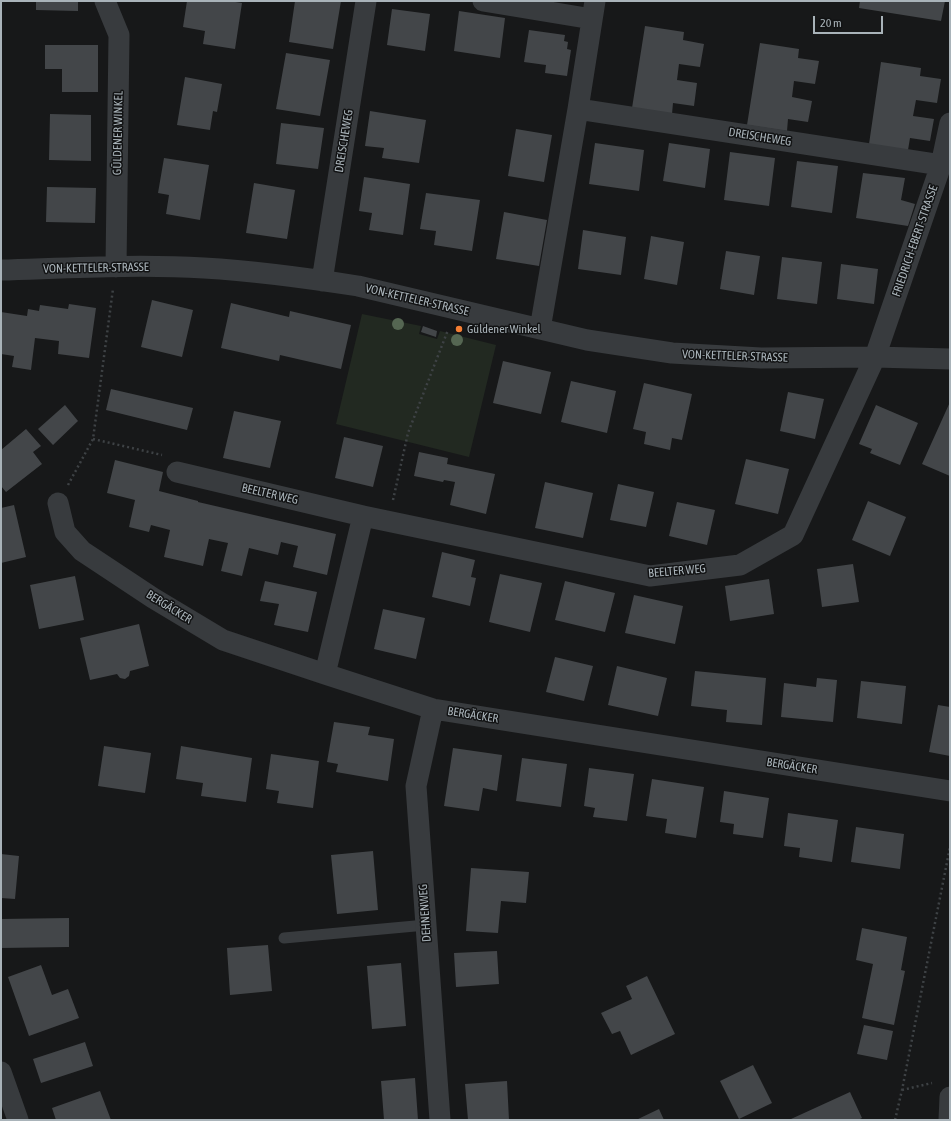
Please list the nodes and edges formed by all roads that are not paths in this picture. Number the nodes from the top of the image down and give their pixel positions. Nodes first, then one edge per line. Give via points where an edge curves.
1 (105, 1) edge
2 (366, 1) edge
3 (483, 1) edge
4 (594, 10) edge
5 (578, 109) junction
6 (950, 124) edge
7 (941, 165) junction
8 (116, 267) junction
9 (1, 270) edge
10 (322, 280) junction
11 (540, 329) junction
12 (875, 357) junction
13 (950, 359) edge
14 (177, 472) road end
15 (58, 503) road end
16 (363, 516) junction
17 (325, 674) junction
18 (433, 709) junction
19 (950, 791) edge
20 (426, 925) junction
21 (284, 938) dead end
22 (1, 1072) edge
23 (943, 1089) edge
24 (18, 1120) edge
25 (440, 1120) edge
26 (949, 1120) edge

1 - 8 street, GÜLDENER WINKEL via 119,35
2 - 10 street, DREISCHEWEG
3 - 4 street
4 - 5 street
5 - 7 street, DREISCHEWEG
5 - 11 street
6 - 7 street, FRIEDRICH-EBERT-STRASSE
7 - 12 street, FRIEDRICH-EBERT-STRASSE
8 - 9 street, VON-KETTELER-STRASSE
8 - 10 street, VON-KETTELER-STRASSE via 204,268
10 - 11 street, VON-KETTELER-STRASSE via 378,290
11 - 12 street, VON-KETTELER-STRASSE via 587,340 672,353 761,358
12 - 13 street, VON-KETTELER-STRASSE
12 - 16 street, BEELTER WEG via 793,535 740,565 650,576
14 - 16 street, BEELTER WEG
15 - 17 street, BERGÄCKER via 65,532 82,551 153,598 223,640
16 - 17 street
17 - 18 street, BERGÄCKER
18 - 19 street, BERGÄCKER
18 - 20 street, DEHNENWEG via 416,786
20 - 21 lane
20 - 25 street, DEHNENWEG
22 - 24 street
23 - 26 street

